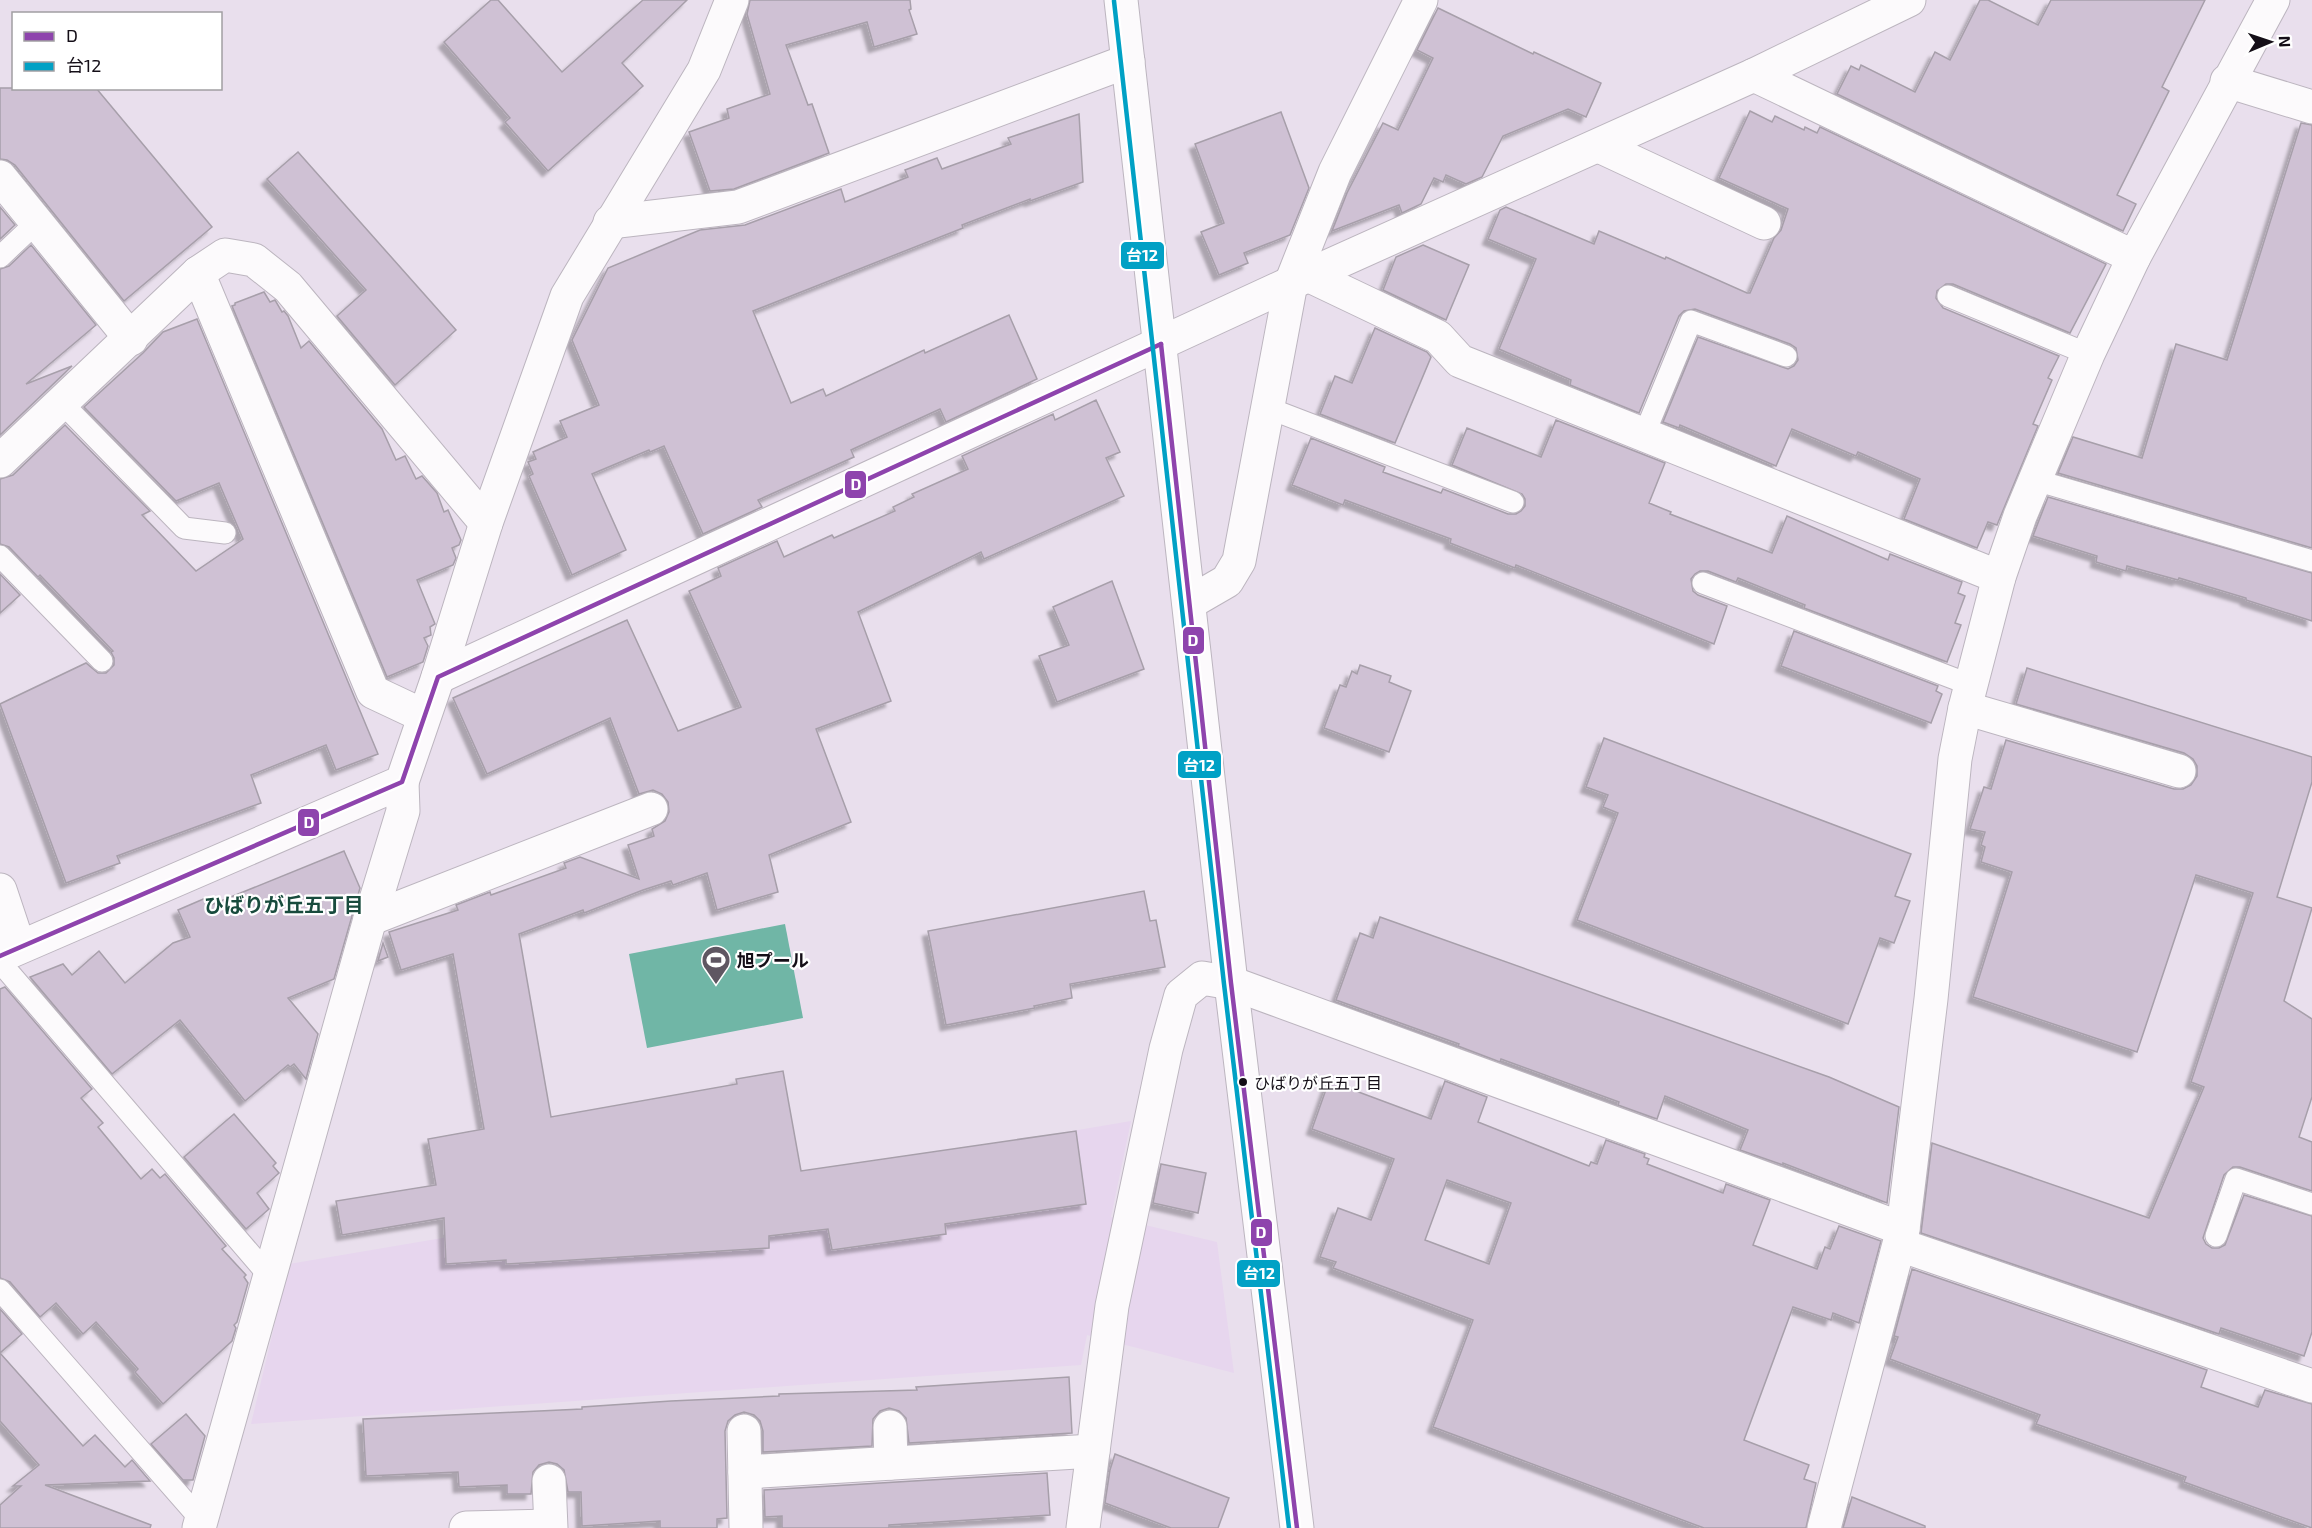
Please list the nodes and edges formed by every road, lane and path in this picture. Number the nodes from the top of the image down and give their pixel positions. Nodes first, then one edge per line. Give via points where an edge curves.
1 (732, 0) edge
2 (1121, 0) edge
3 (1421, 0) edge
4 (1909, 0) edge
5 (2273, 0) edge
6 (1128, 61) junction
7 (1754, 75) junction
8 (2228, 81) junction
9 (2312, 107) edge
10 (1599, 146) junction
11 (0, 177) edge
12 (37, 222) junction
13 (610, 222) junction
14 (1764, 223) dead end
15 (0, 257) edge
16 (2134, 257) junction
17 (198, 273) junction
18 (1299, 279) junction
19 (1948, 296) dead end
20 (131, 339) junction
21 (1161, 344) junction
22 (2088, 354) junction
23 (1785, 356) dead end
24 (62, 403) junction
25 (1268, 408) junction
26 (1644, 435) junction
27 (0, 461) edge
28 (2035, 480) junction
29 (1513, 502) dead end
30 (486, 523) junction
31 (225, 533) dead end
32 (0, 556) edge
33 (2312, 561) edge
34 (1999, 577) junction
35 (1703, 583) dead end
36 (1189, 603) junction
37 (102, 661) dead end
38 (438, 677) junction
39 (1968, 697) junction
40 (424, 716) junction
41 (2179, 771) dead end
42 (402, 782) junction
43 (651, 808) dead end
44 (0, 890) edge
45 (370, 919) junction
46 (6, 955) edge
47 (1231, 983) junction
48 (2312, 1204) edge
49 (2216, 1236) dead end
50 (1902, 1237) junction
51 (271, 1278) junction
52 (0, 1290) edge
53 (2312, 1386) edge
54 (890, 1427) dead end
55 (744, 1431) dead end
56 (1093, 1451) junction
57 (891, 1463) junction
58 (745, 1472) junction
59 (549, 1481) dead end
60 (201, 1524) edge
61 (550, 1527) edge
62 (466, 1528) edge
63 (746, 1528) edge
64 (1083, 1528) edge
65 (1298, 1528) edge
66 (1824, 1528) edge

1 - 13 street via 704,70
2 - 6 street
3 - 18 street via 1335,172
4 - 7 street
5 - 8 street
6 - 13 street via 738,207
6 - 21 street
7 - 10 street
7 - 16 street
8 - 9 street
8 - 16 street
10 - 14 street
10 - 18 street
11 - 12 street
12 - 15 lane
12 - 20 street
13 - 30 street via 567,296
16 - 22 street
17 - 20 street
17 - 30 street via 225,255 254,260 288,287
17 - 40 street via 373,692
18 - 21 street
18 - 25 street
18 - 26 street via 1438,338 1460,361
19 - 22 lane
20 - 24 street
21 - 36 street
21 - 38 street
22 - 28 street
23 - 26 lane via 1691,321
24 - 27 street
24 - 31 lane via 184,528
25 - 29 lane
25 - 36 street via 1239,561 1227,581
26 - 34 street
28 - 33 lane
28 - 34 street
30 - 38 street
32 - 37 lane
34 - 39 street
35 - 39 lane
36 - 47 street
38 - 40 street
39 - 41 street
39 - 50 street via 1955,759
40 - 42 street
42 - 45 street via 403,811
42 - 46 street
43 - 45 street
44 - 46 street
45 - 51 street
46 - 51 lane
47 - 50 street
47 - 56 street via 1202,978 1181,995 1112,1306
47 - 65 street
48 - 49 lane via 2236,1179
50 - 53 street
50 - 66 street
51 - 60 street
52 - 60 lane
54 - 57 street
55 - 58 street
56 - 57 street
56 - 64 street
57 - 58 street
58 - 63 street
59 - 61 street
61 - 62 street

